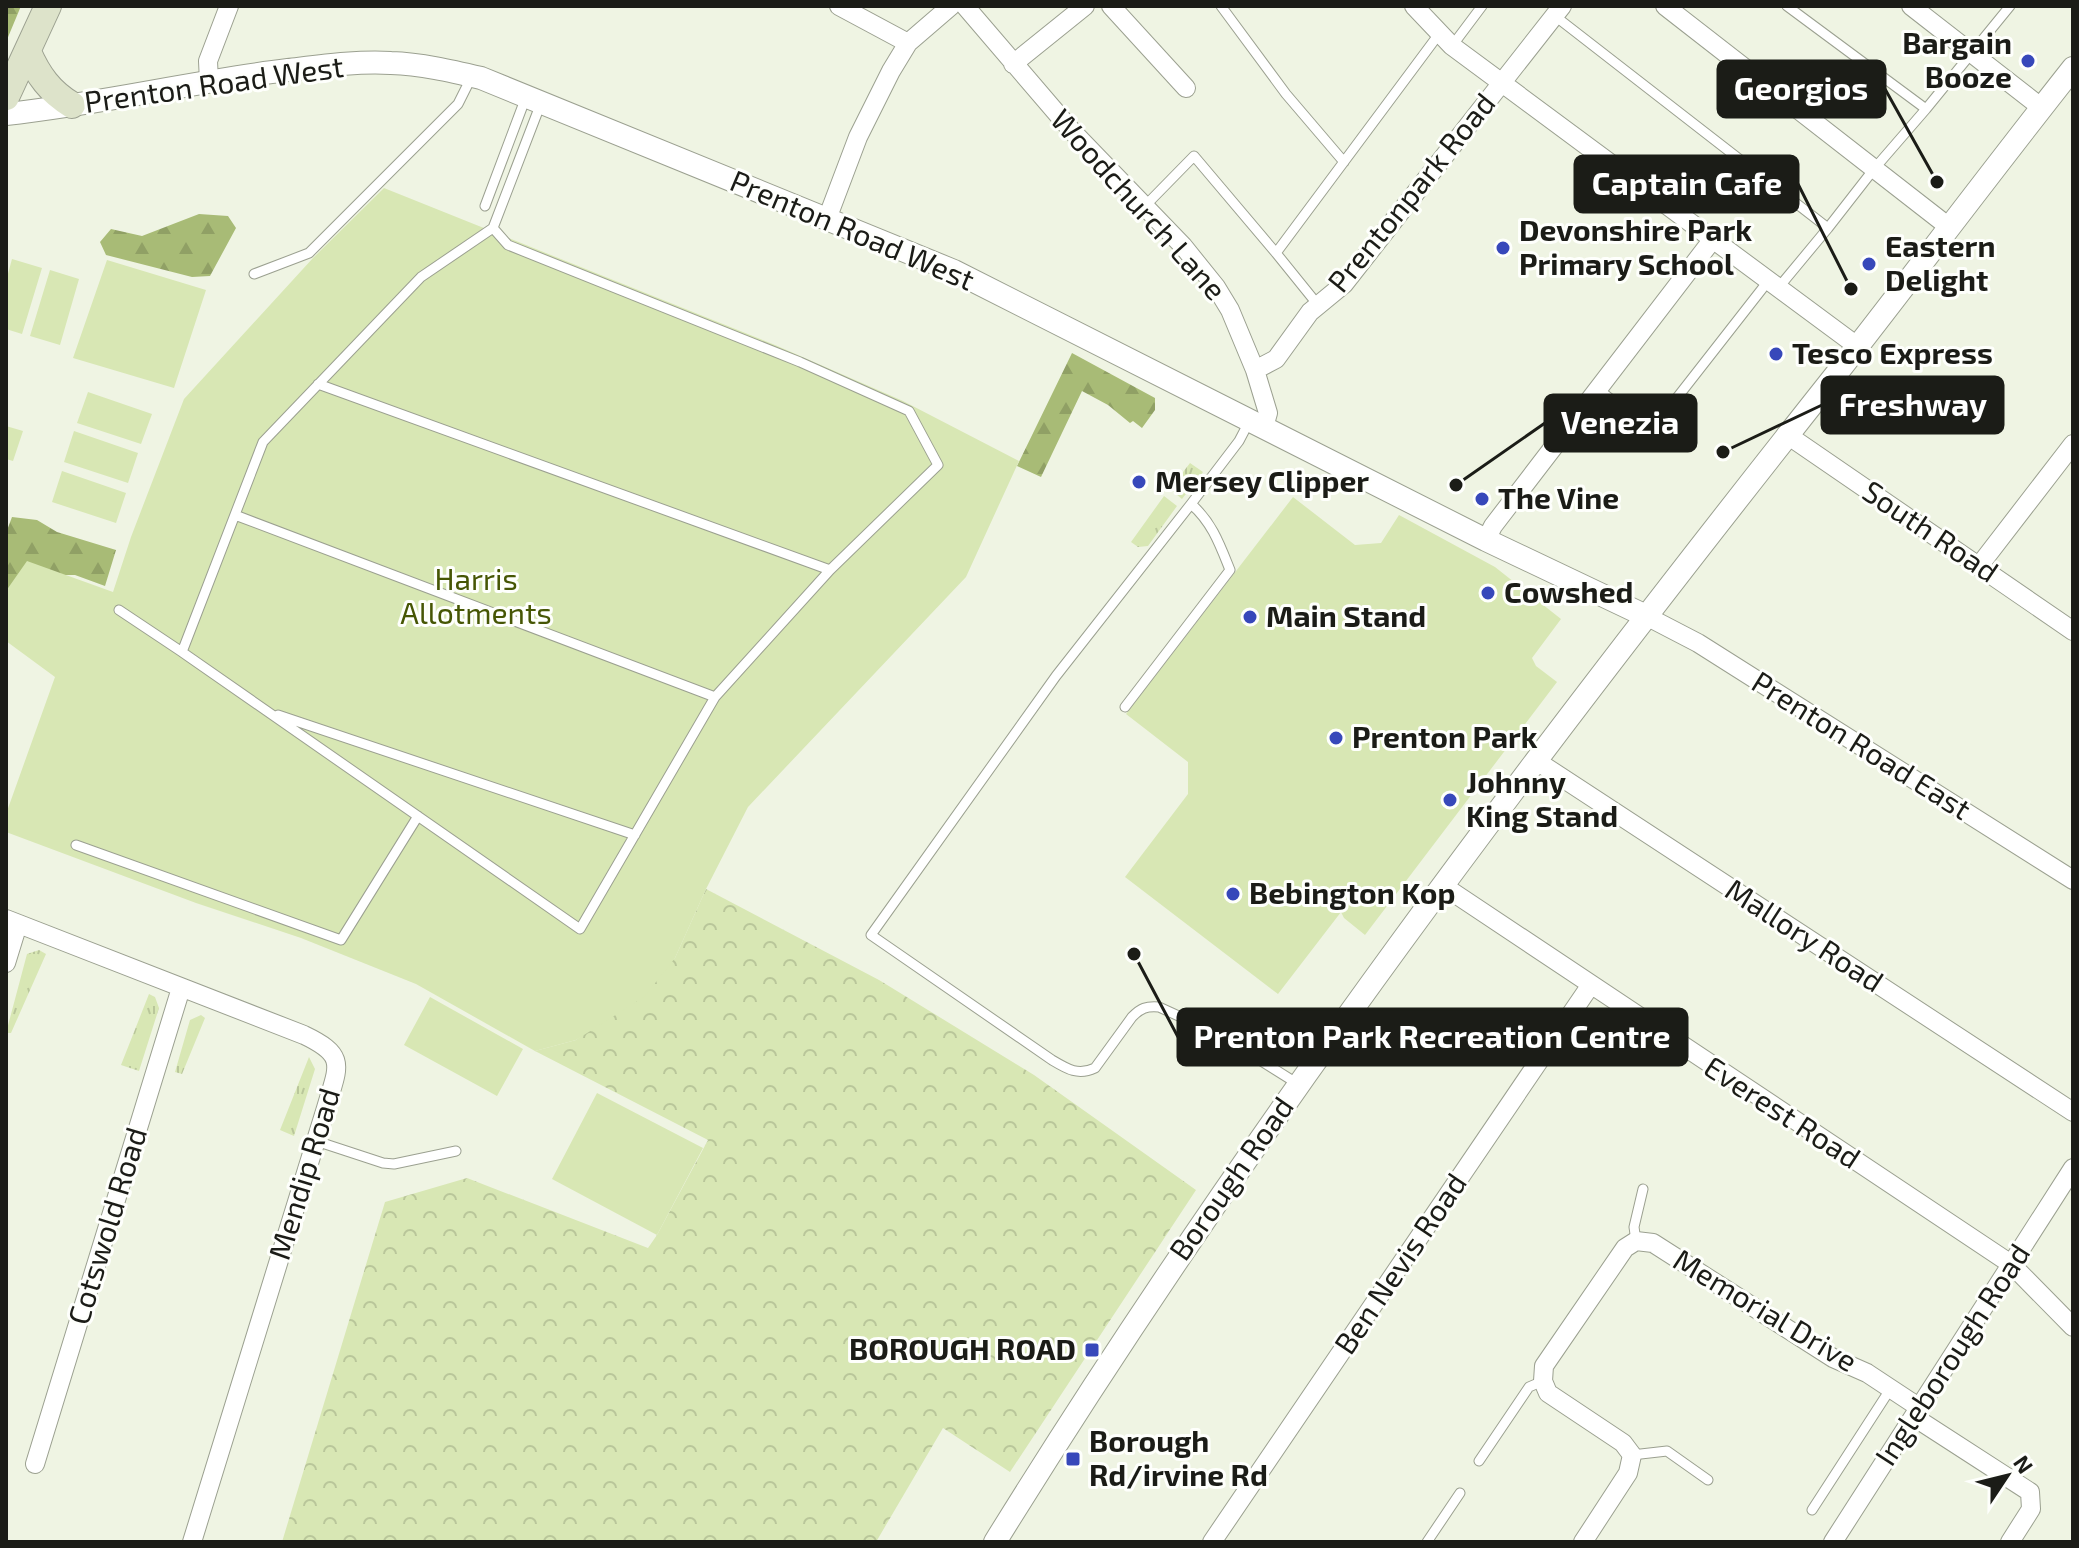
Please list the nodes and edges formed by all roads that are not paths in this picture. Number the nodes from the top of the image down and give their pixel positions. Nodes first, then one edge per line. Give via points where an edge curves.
1 (48, 6) edge
2 (229, 6) edge
3 (839, 6) edge
4 (951, 6) edge
5 (965, 6) edge
6 (1085, 6) edge
7 (1111, 6) edge
8 (1221, 6) edge
9 (1414, 6) edge
10 (1482, 6) edge
11 (1665, 6) edge
12 (1787, 6) edge
13 (1911, 6) edge
14 (2010, 6) edge
15 (1558, 11) edge
16 (1446, 40) junction
17 (908, 43) junction
18 (28, 52) junction
19 (1971, 53) junction
20 (1013, 64) junction
21 (2073, 68) edge
22 (472, 76) junction
23 (209, 81) junction
24 (1501, 83) junction
25 (1186, 88) dead end
26 (6, 97) edge
27 (534, 100) junction
28 (72, 105) junction
29 (2042, 108) junction
30 (1926, 109) junction
31 (6, 114) edge
32 (1344, 162) junction
33 (1874, 169) junction
34 (485, 206) dead end
35 (1145, 206) junction
36 (827, 219) junction
37 (1949, 227) junction
38 (493, 228) junction
39 (1828, 228) junction
40 (1713, 239) junction
41 (1276, 253) junction
42 (254, 274) dead end
43 (1774, 283) junction
44 (1318, 306) junction
45 (1857, 346) junction
46 (1255, 370) junction
47 (318, 384) junction
48 (1598, 389) junction
49 (1257, 423) junction
50 (1786, 434) junction
51 (2073, 444) edge
52 (1191, 504) junction
53 (235, 515) junction
54 (1486, 540) junction
55 (1979, 566) junction
56 (830, 570) junction
57 (119, 610) dead end
58 (1646, 616) junction
59 (2073, 631) edge
60 (182, 652) junction
61 (715, 697) junction
62 (1125, 707) dead end
63 (266, 711) junction
64 (1535, 760) junction
65 (418, 816) junction
66 (635, 835) junction
67 (76, 845) dead end
68 (2073, 880) edge
69 (1442, 885) junction
70 (12, 922) edge
71 (6, 963) edge
72 (1590, 986) junction
73 (181, 988) junction
74 (1298, 1084) junction
75 (2073, 1112) edge
76 (316, 1141) junction
77 (456, 1151) dead end
78 (2073, 1168) edge
79 (1643, 1189) dead end
80 (1636, 1241) junction
81 (2011, 1264) junction
82 (2073, 1327) edge
83 (1543, 1381) junction
84 (1891, 1388) junction
85 (1917, 1412) junction
86 (1632, 1455) junction
87 (1479, 1461) dead end
88 (35, 1464) dead end
89 (1708, 1480) dead end
90 (1460, 1493) dead end
91 (1812, 1510) dead end
92 (1001, 1540) edge
93 (192, 1542) edge
94 (1212, 1542) edge
95 (1427, 1542) edge
96 (1583, 1542) edge
97 (1833, 1542) edge
98 (2010, 1542) edge

1 - 18 main road
2 - 23 street via 208,61
3 - 17 street
4 - 17 street
5 - 20 street, Woodchurch Lane
6 - 20 street
7 - 25 street
8 - 32 lane
9 - 16 street
10 - 16 lane
11 - 33 street
12 - 30 lane
13 - 19 street
14 - 19 lane
15 - 24 street, Prentonpark Road
15 - 39 lane
16 - 24 street
16 - 32 lane
17 - 36 street via 858,137
18 - 26 main road
18 - 28 main road via 49,87
19 - 29 street
19 - 30 lane
20 - 35 street, Woodchurch Lane
21 - 29 street, Borough Road
22 - 23 street, Prenton Road West via 391,63
22 - 27 street, Prenton Road West
22 - 42 lane via 458,104 309,253
23 - 28 street, Prenton Road West
24 - 40 street
24 - 44 street, Prentonpark Road via 1344,284
27 - 34 lane
27 - 36 street, Prenton Road West
27 - 38 lane
28 - 31 street, Prenton Road West
29 - 37 street, Borough Road
30 - 33 lane
32 - 41 lane
33 - 37 street
33 - 39 lane
35 - 41 lane via 1194,156
35 - 46 street, Woodchurch Lane via 1216,287
36 - 49 street, Prenton Road West via 954,271
37 - 45 street, Borough Road
38 - 47 lane via 421,277
38 - 56 lane via 508,245 909,411 938,465
39 - 43 lane
40 - 43 street
40 - 48 street
41 - 44 lane
43 - 45 street
43 - 48 lane via 1651,431
44 - 46 street, Prentonpark Road via 1276,359
45 - 50 street, Borough Road
46 - 49 street, Woodchurch Lane via 1268,413
47 - 53 lane via 263,442
47 - 56 lane
48 - 54 street
49 - 52 lane
49 - 54 street, Prenton Road West
50 - 55 street, South Road
50 - 58 street, Borough Road
51 - 55 street
52 - 62 lane via 1216,534 1230,570
52 - 74 lane via 1056,676 871,935 1075,1072 1095,1068 1132,1017 1149,1006 1220,1035
53 - 60 lane
53 - 61 lane
54 - 58 street, Prenton Road West
55 - 59 street, South Road
56 - 61 lane
57 - 60 lane
58 - 64 street, Borough Road
58 - 68 street, Prenton Road East via 1698,643
60 - 63 lane
61 - 66 lane
63 - 65 lane
63 - 66 lane
64 - 69 street, Borough Road
64 - 75 street, Mallory Road
65 - 66 lane via 580,929
65 - 67 lane via 341,940
69 - 72 street, Everest Road
69 - 74 street, Borough Road
70 - 71 street
70 - 73 street, Mendip Road
72 - 81 street, Everest Road
72 - 94 street, Ben Nevis Road
73 - 76 street, Mendip Road via 330,1049 336,1059 335,1076
73 - 88 street, Cotswold Road
74 - 92 street, Borough Road via 1168,1273
76 - 77 lane via 394,1164
76 - 93 street, Mendip Road
78 - 81 street, Ingleborough Road
79 - 80 lane, Memorial Drive
80 - 83 street, Memorial Drive via 1625,1248 1544,1366
80 - 84 street, Memorial Drive via 1653,1243 1833,1358
81 - 82 street, Everest Road
81 - 85 street, Ingleborough Road
83 - 86 street via 1548,1393 1623,1443
83 - 87 lane, Memorial Drive via 1529,1387
84 - 85 street, Memorial Drive
84 - 91 lane, Memorial Drive
85 - 97 street, Ingleborough Road
85 - 98 street, Memorial Drive via 2030,1492 2031,1509
86 - 89 lane via 1667,1451
86 - 96 street via 1628,1473
90 - 95 lane

